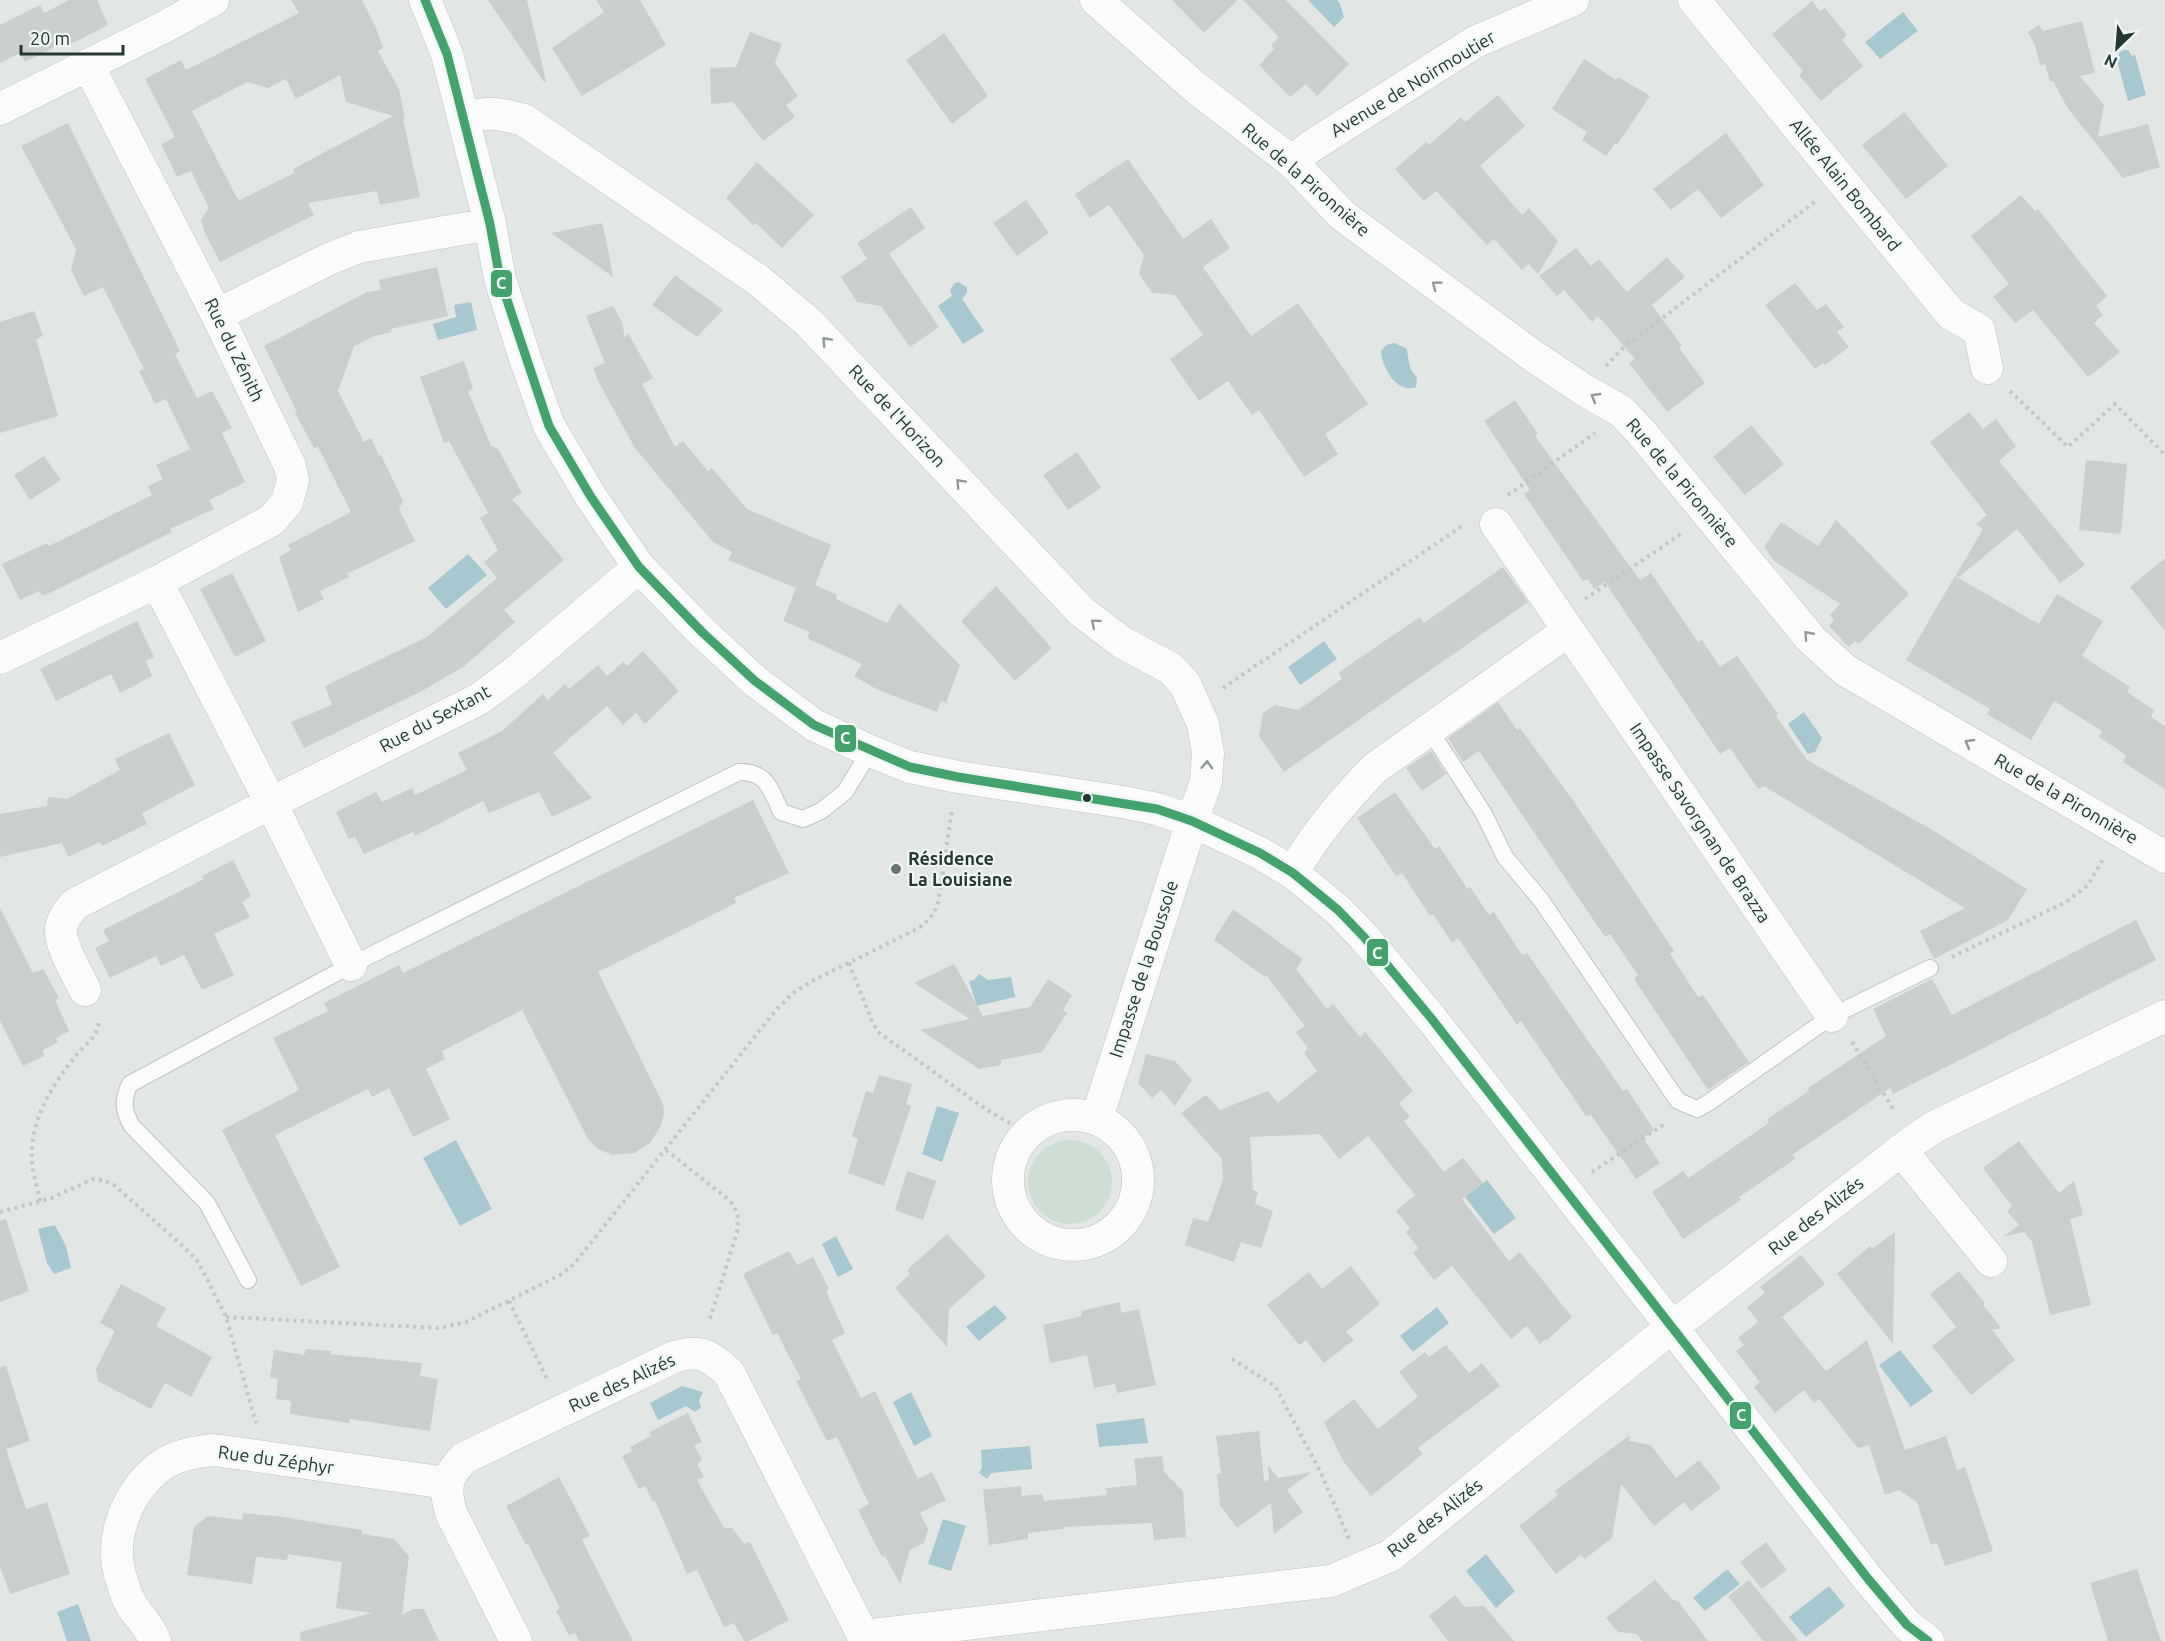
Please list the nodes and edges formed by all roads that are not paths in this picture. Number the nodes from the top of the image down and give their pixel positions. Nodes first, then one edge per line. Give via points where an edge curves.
1 (213, 0) edge
2 (425, 0) edge
3 (1096, 0) edge
4 (1694, 0) edge
5 (1565, 1) edge
6 (88, 65) junction
7 (0, 109) edge
8 (464, 119) junction
9 (1292, 162) junction
10 (490, 224) junction
11 (217, 315) junction
12 (1987, 368) road end
13 (1488, 515) road end
14 (639, 567) junction
15 (157, 582) junction
16 (1563, 623) junction
17 (0, 658) edge
18 (1429, 729) junction
19 (870, 751) junction
20 (271, 803) junction
21 (1192, 821) junction
22 (2165, 857) edge
23 (1293, 873) junction
24 (351, 966) junction
25 (1930, 968) road end
26 (85, 990) road end
27 (1832, 1016) junction
28 (2165, 1016) edge
29 (1097, 1118) junction
30 (1907, 1146) junction
31 (1991, 1261) dead end
32 (248, 1280) dead end
33 (1672, 1328) junction
34 (447, 1483) junction
35 (865, 1639) edge
36 (155, 1641) edge
37 (516, 1641) edge
38 (1928, 1641) edge

1 - 6 street
2 - 8 street via 447,54
3 - 9 street, Rue de la Pironnière via 1195,87
4 - 12 street, Allée Alain Bombard via 1951,314 1979,330
5 - 9 street, Avenue de Noirmoutier via 1475,42
6 - 7 street
6 - 11 street, Rue du Zénith
8 - 10 street
21 -> 8 street, Rue de l'Horizon via 1206,782 1208,753 1195,701 1170,668 1123,643 1082,612 808,322 758,280 524,120 498,113
22 -> 9 street, Rue de la Pironnière via 1845,670 1811,639 1621,411 1529,353 1342,215
10 - 11 street via 359,247
10 - 14 street via 500,279 549,426
11 - 15 street, Rue du Zénith via 290,466 293,480 287,502 272,520
13 - 16 street, Impasse Savorgnan de Brazza
14 - 19 street via 755,681 814,725
14 - 20 street, Rue du Sextant via 478,699
15 - 17 street, Rue du Zénith
15 - 20 street
16 - 18 street
16 - 27 street, Impasse Savorgnan de Brazza
18 - 23 street via 1375,768 1353,790
18 - 27 lane via 1484,814 1505,857 1541,900 1678,1101 1697,1108 1707,1103
19 - 21 street via 910,767 1123,802
19 - 24 lane via 845,792 821,811 803,819 781,812 761,775 739,772
20 - 24 street
20 - 26 street, Rue du Sextant via 75,903 61,930 64,946
21 - 23 street via 1228,836
21 - 29 street, Impasse de la Boussole
23 - 33 street via 1364,937
24 - 32 lane via 130,1084 124,1096 124,1112 132,1126 207,1203
25 - 27 lane
28 - 30 street, Rue des Alizés via 1936,1126
29 - 29 street via 1066,1114 1046,1120 1027,1132 1013,1153 1007,1174 1009,1196 1018,1216 1036,1234 1054,1243 1080,1245 1104,1238 1124,1222 1138,1196 1139,1171 1132,1149 1117,1130
30 - 31 street
30 - 33 street, Rue des Alizés
33 - 35 street, Rue des Alizés via 1390,1556 1331,1581
33 - 38 street via 1869,1580 1907,1625
34 - 35 street, Rue des Alizés via 464,1458 674,1357 699,1353 715,1359 729,1373
34 - 36 street, Rue du Zéphyr via 214,1450 191,1453 166,1463 147,1479 131,1501 119,1527 116,1552 131,1605
34 - 37 street via 450,1513

